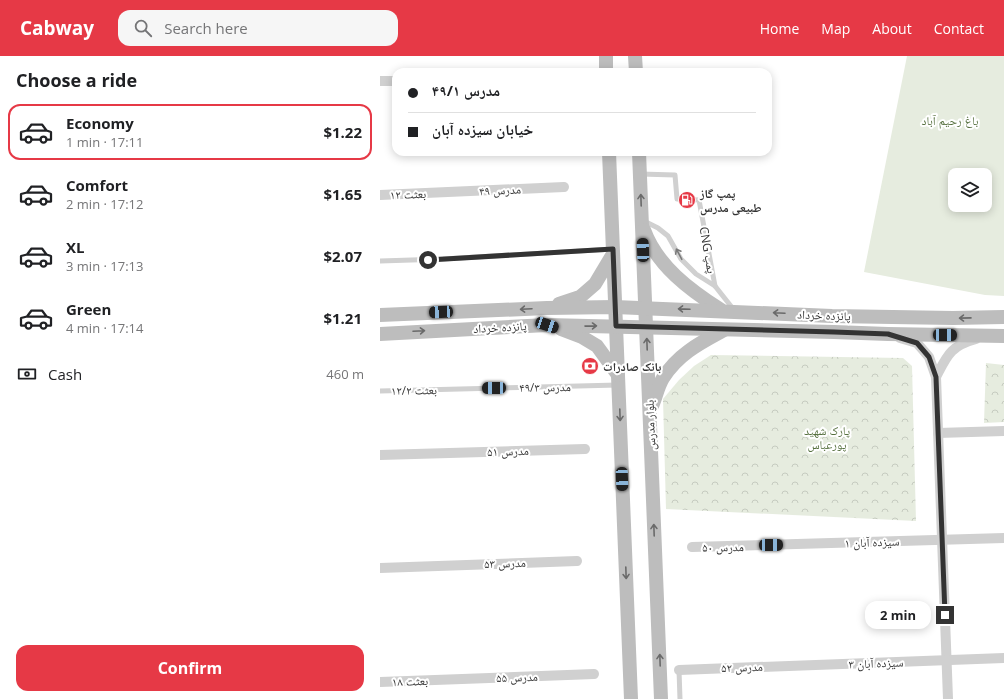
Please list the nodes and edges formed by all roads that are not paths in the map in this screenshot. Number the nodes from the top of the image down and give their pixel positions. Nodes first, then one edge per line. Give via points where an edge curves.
1 (606, 56) edge
2 (635, 56) edge
3 (606, 68) edge
4 (636, 68) edge
5 (380, 81) edge
6 (392, 81) edge
7 (609, 156) edge
8 (639, 156) edge
9 (640, 174) junction
10 (564, 187) dead end
11 (436, 193) joint
12 (380, 195) edge
13 (642, 221) junction
14 (613, 251) junction
15 (380, 261) edge
16 (715, 286) junction
17 (616, 307) junction
18 (645, 307) junction
19 (547, 308) junction
20 (729, 311) junction
21 (380, 315) edge
22 (832, 316) junction
23 (1004, 317) edge
24 (547, 325) junction
25 (616, 326) junction
26 (646, 327) junction
27 (725, 329) junction
28 (832, 332) junction
29 (380, 334) edge
30 (888, 334) junction
31 (988, 336) junction
32 (1004, 336) edge
33 (936, 377) junction
34 (618, 380) junction
35 (448, 389) joint
36 (380, 391) edge
37 (650, 412) junction
38 (1004, 431) edge
39 (938, 433) junction
40 (585, 448) dead end
41 (380, 455) edge
42 (1004, 538) edge
43 (942, 540) junction
44 (802, 545) joint
45 (692, 547) dead end
46 (577, 561) dead end
47 (380, 568) edge
48 (1004, 658) edge
49 (947, 660) junction
50 (805, 665) joint
51 (679, 670) joint
52 (594, 674) dead end
53 (440, 680) joint
54 (380, 682) edge
55 (631, 699) edge
56 (661, 699) edge
57 (680, 699) edge
58 (948, 699) edge

1 - 3 main road
2 - 4 main road
5 - 6 street
7 - 14 main road
8 - 9 main road, بلوار مدرس
13 -> 9 main road, بلوار مدرس
9 - 16 lane, CNG پمپ via 675,175 677,199 699,200
10 - 11 street, مدرس ۴۹
11 - 12 street, بعثت ۱۲
16 -> 13 lane via 696,274 681,259 668,236
13 - 18 main road, بلوار مدرس
13 - 20 main road via 644,232 657,255 677,278 699,296
14 - 15 lane
14 - 17 main road
14 - 19 main road via 595,284 580,297
16 - 20 lane
17 - 18 main road, پانزده خرداد
17 - 19 main road, پانزده خرداد
17 - 25 main road
20 -> 18 main road, پانزده خرداد
18 - 26 main road, بلوار مدرس
19 -> 21 main road, پانزده خرداد
22 -> 20 main road, پانزده خرداد
23 -> 22 main road, پانزده خرداد
22 - 28 main road
24 -> 25 main road, پانزده خرداد
29 -> 24 main road, پانزده خرداد
24 - 34 main road via 582,337 597,346
25 - 26 main road, پانزده خرداد
25 - 34 main road
26 - 27 main road, پانزده خرداد
37 -> 26 main road, بلوار مدرس
27 - 28 main road, پانزده خرداد
27 - 37 main road via 694,346 675,362 663,379
28 - 30 main road, پانزده خرداد
30 - 31 main road, پانزده خرداد
30 - 33 street via 917,343 929,357
31 - 32 main road, پانزده خرداد
31 - 33 street via 962,343 948,355
33 - 39 street
34 - 35 lane, مدرس ۴۹/۳
34 -> 55 main road
35 - 36 lane, بعثت ۱۲/۲
56 -> 37 main road, بلوار مدرس
38 - 39 street
39 - 43 street
40 - 41 street, مدرس ۵۱
42 - 43 street, سیزده آبان ۱
43 - 44 street, سیزده آبان ۱
43 - 49 street
44 - 45 street, مدرس ۵۰
46 - 47 street, مدرس ۵۳
48 - 49 street, سیزده آبان ۳
49 - 50 street, سیزده آبان ۳
49 - 58 street
50 - 51 street, مدرس ۵۲
51 - 57 lane
52 - 53 street, مدرس ۵۵
53 - 54 street, بعثت ۱۸

